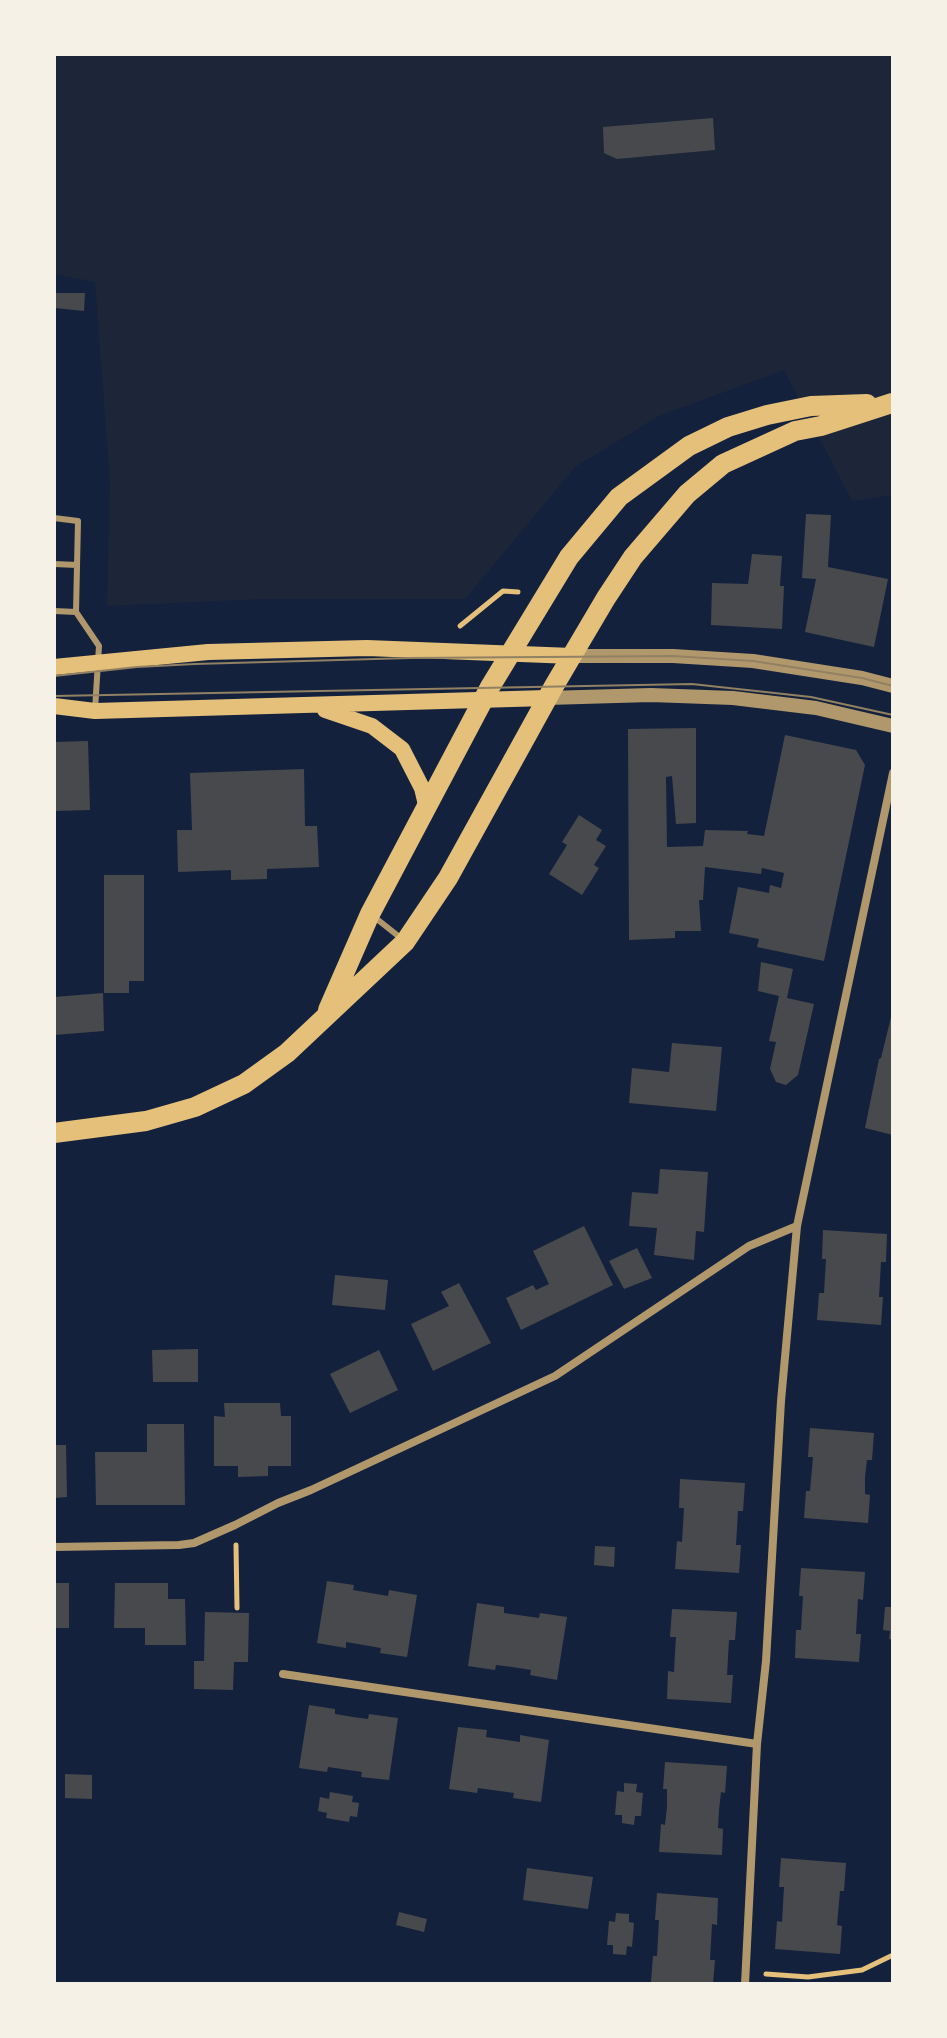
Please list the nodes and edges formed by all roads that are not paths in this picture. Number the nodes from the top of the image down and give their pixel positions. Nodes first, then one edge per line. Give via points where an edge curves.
1 (892, 403) edge
2 (54, 518) edge
3 (54, 564) edge
4 (77, 565) junction
5 (54, 611) edge
6 (76, 612) junction
7 (510, 652) junction
8 (572, 656) junction
9 (99, 661) junction
10 (54, 667) edge
11 (893, 686) edge
12 (547, 698) junction
13 (483, 701) junction
14 (54, 706) edge
15 (313, 706) junction
16 (95, 711) junction
17 (893, 726) edge
18 (893, 773) edge
19 (426, 805) junction
20 (370, 914) junction
21 (405, 942) junction
22 (325, 1017) junction
23 (54, 1133) edge
24 (797, 1226) junction
25 (54, 1547) edge
26 (283, 1674) dead end
27 (757, 1744) junction
28 (745, 1984) edge

1 - 7 main road via 811,406 767,415 689,446 619,497 569,557
1 - 8 main road via 795,431 723,464 687,494 633,557
2 - 4 lane via 78,521
3 - 4 lane
4 - 6 lane
5 - 6 lane
6 - 9 lane via 99,646
7 - 8 main road
7 - 9 main road via 367,648
7 - 13 main road
8 - 11 street via 753,661
8 - 12 main road
9 - 10 main road
9 - 16 lane
12 - 13 main road
12 - 17 street via 733,698 816,708
12 - 21 main road via 448,878
13 - 15 main road
13 - 19 main road
14 - 16 main road
15 - 16 main road
15 - 19 main road via 372,726 402,749
18 - 24 street
19 - 20 main road
20 - 21 lane
20 - 22 main road
21 - 22 main road
22 - 23 main road via 244,1084 195,1107 146,1121
24 - 25 street via 749,1246 555,1376 194,1543
24 - 27 street
26 - 27 street
27 - 28 street

